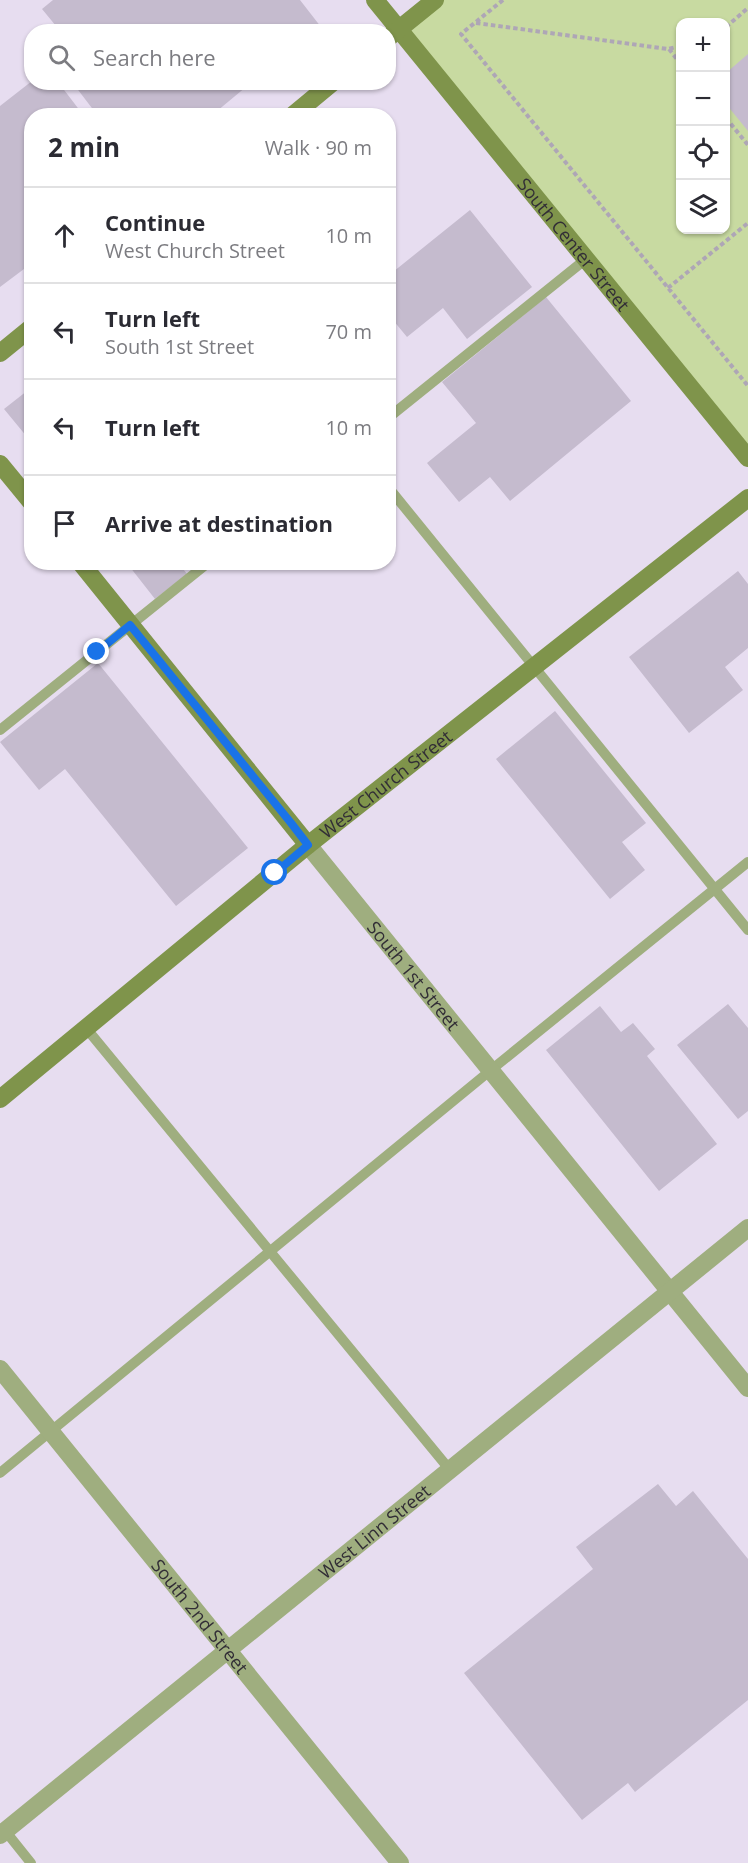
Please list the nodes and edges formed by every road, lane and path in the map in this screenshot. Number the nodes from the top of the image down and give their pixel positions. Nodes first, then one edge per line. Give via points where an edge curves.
1 (375, 0) edge
2 (435, 0) edge
3 (503, 0) edge
4 (748, 8) edge
5 (475, 22) junction
6 (389, 24) edge
7 (730, 24) edge
8 (396, 31) edge
9 (396, 35) edge
10 (676, 47) edge
11 (668, 49) junction
12 (676, 58) edge
13 (323, 90) edge
14 (302, 108) edge
15 (730, 123) edge
16 (748, 145) edge
17 (748, 223) edge
18 (586, 259) junction
19 (668, 288) junction
20 (24, 334) edge
21 (0, 353) edge
22 (748, 386) edge
23 (396, 412) edge
24 (748, 458) edge
25 (0, 464) edge
26 (24, 493) edge
27 (396, 497) edge
28 (748, 498) edge
29 (86, 570) edge
30 (199, 570) edge
31 (130, 625) junction
32 (535, 666) junction
33 (0, 730) edge
34 (308, 845) junction
35 (748, 862) edge
36 (715, 889) junction
37 (748, 930) edge
38 (86, 1028) junction
39 (491, 1070) junction
40 (0, 1099) edge
41 (748, 1228) edge
42 (270, 1252) junction
43 (670, 1291) junction
44 (0, 1369) edge
45 (748, 1388) edge
46 (51, 1432) junction
47 (450, 1470) junction
48 (0, 1473) edge
49 (228, 1650) junction
50 (2, 1830) edge
51 (31, 1863) edge
52 (400, 1863) edge

1 - 6 street, South Center Street
2 - 8 street
3 - 5 path
4 - 7 path
5 - 11 path
5 - 19 path via 461,34
9 - 18 street, South Center Street
10 - 11 path
11 - 12 path
13 - 14 street
15 - 16 path
17 - 19 path
18 - 23 lane
18 - 24 street, South Center Street
19 - 22 path
20 - 21 street
25 - 26 street
27 - 32 lane
28 - 32 street, West Church Street
29 - 31 street, South 1st Street
30 - 31 lane
31 - 33 lane
31 - 34 street, South 1st Street
32 - 34 street, West Church Street
32 - 36 lane
34 - 38 street, West Church Street
34 - 39 street, South 1st Street
35 - 36 lane
36 - 37 lane
36 - 39 lane
38 - 40 street, West Church Street
38 - 42 lane
39 - 42 lane
39 - 43 street, South 1st Street
41 - 43 street, West Linn Street
42 - 46 lane
42 - 47 lane
43 - 45 street, South 1st Street
43 - 47 street, West Linn Street
44 - 46 street, South 2nd Street
46 - 48 lane
46 - 49 street, South 2nd Street
47 - 49 street, West Linn Street
49 - 50 street, West Linn Street
49 - 52 street, South 2nd Street
50 - 51 lane

